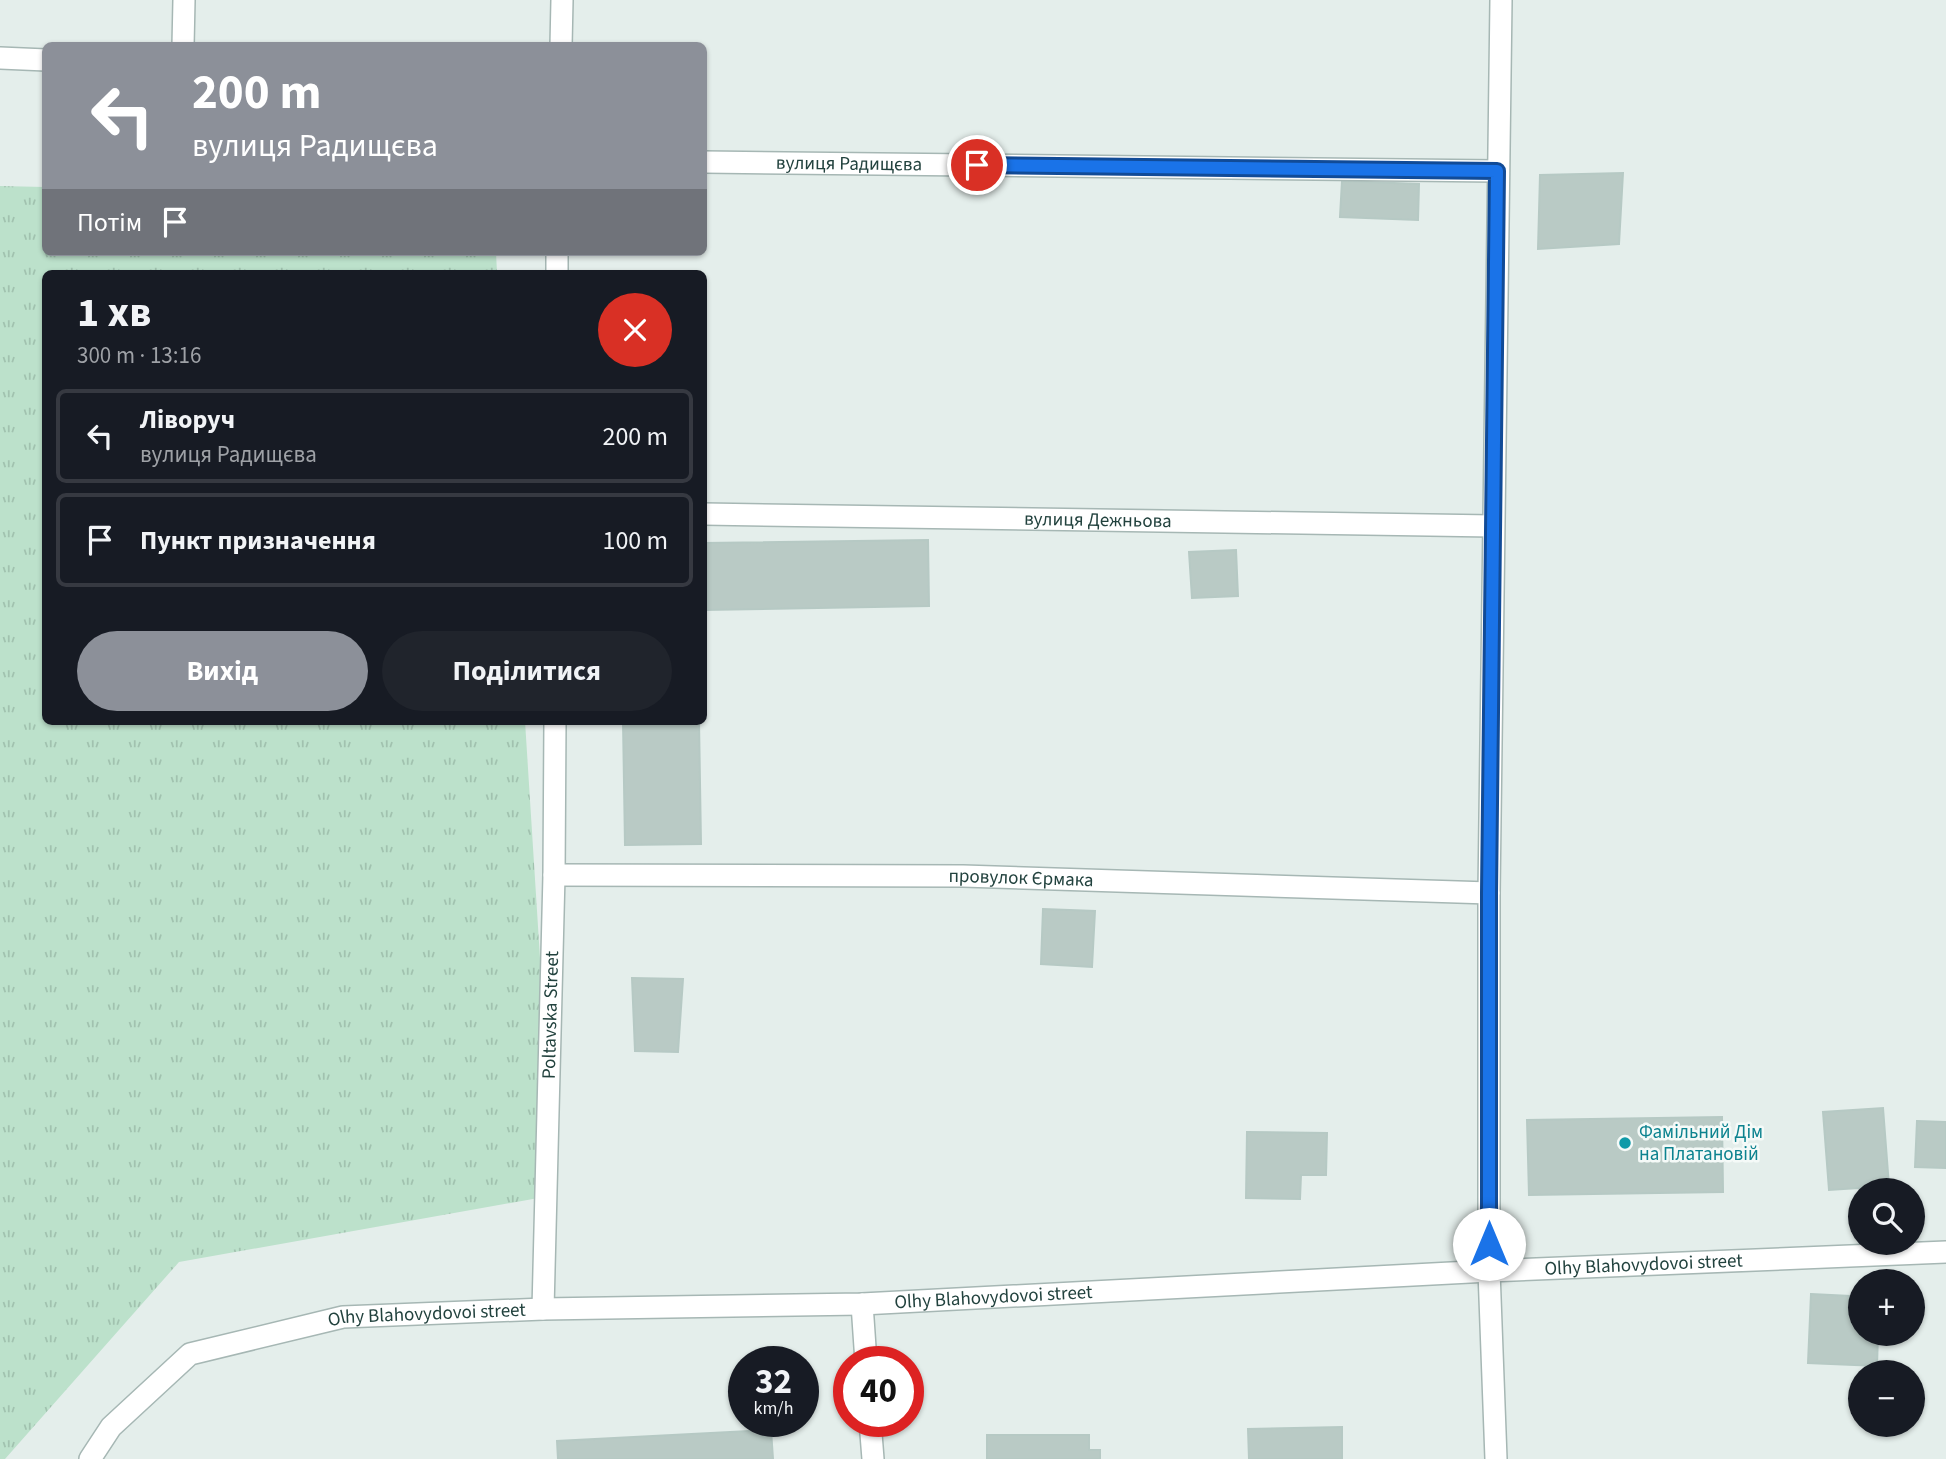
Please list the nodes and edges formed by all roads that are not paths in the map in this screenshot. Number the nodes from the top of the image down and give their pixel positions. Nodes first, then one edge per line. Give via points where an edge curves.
1 (184, 0) edge
2 (562, 0) edge
3 (1501, 0) edge
4 (183, 42) edge
5 (561, 42) edge
6 (0, 58) edge
7 (42, 60) edge
8 (707, 162) edge
9 (1497, 171) junction
10 (707, 514) edge
11 (1493, 526) junction
12 (555, 725) edge
13 (554, 875) junction
14 (1489, 893) junction
15 (1946, 1252) edge
16 (1489, 1271) junction
17 (862, 1304) junction
18 (543, 1309) junction
19 (865, 1346) edge
20 (871, 1437) edge
21 (90, 1459) edge
22 (873, 1459) edge
23 (1496, 1459) edge

1 - 4 street
2 - 5 street
3 - 9 street
6 - 7 street
8 - 9 street, вулиця Радищєва
9 - 11 street
10 - 11 street, вулиця Дежньова
11 - 14 street
12 - 13 street, Poltavska Street
13 - 14 street, провулок Єрмака via 963,876
13 - 18 street, Poltavska Street
14 - 16 street
15 - 16 street, Olhy Blahovydovoi street
16 - 17 street, Olhy Blahovydovoi street
16 - 23 street
17 - 18 street, Olhy Blahovydovoi street
17 - 19 street
18 - 21 street, Olhy Blahovydovoi street via 344,1317 190,1354 111,1427
20 - 22 street

